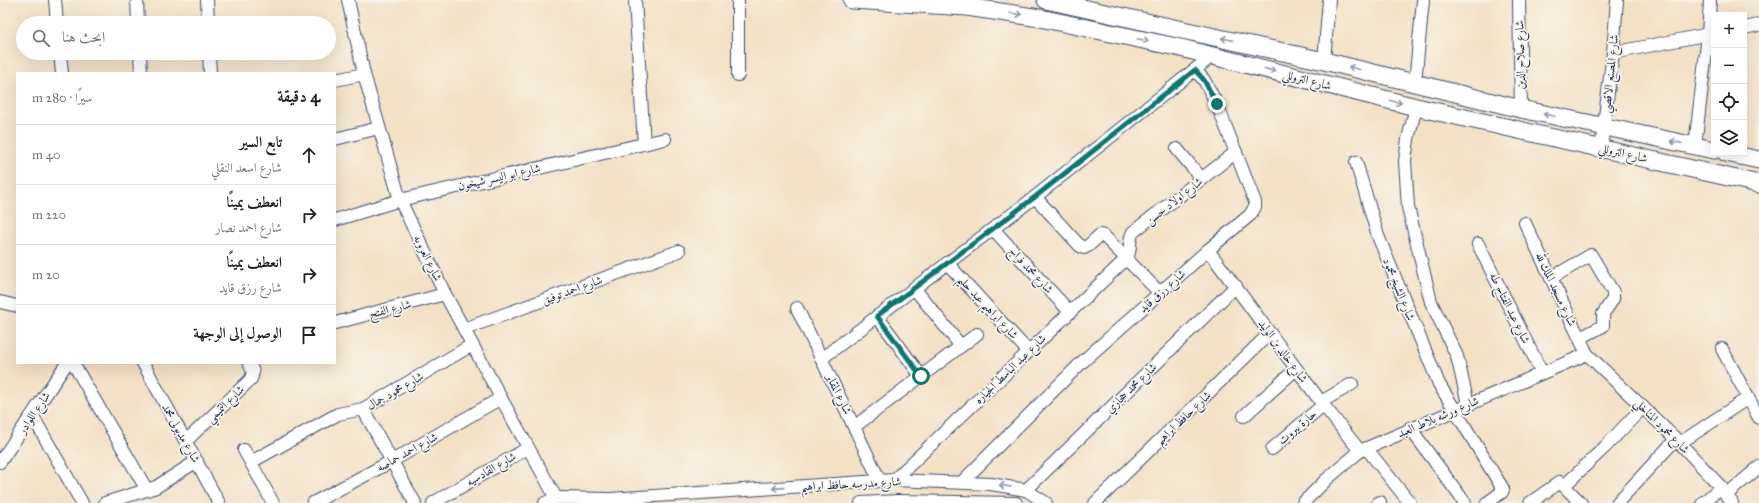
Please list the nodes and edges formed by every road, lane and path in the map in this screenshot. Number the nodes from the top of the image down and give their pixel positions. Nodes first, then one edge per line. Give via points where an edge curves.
1 (55, 0) edge
2 (137, 0) edge
3 (207, 0) edge
4 (348, 0) edge
5 (635, 0) edge
6 (738, 0) edge
7 (852, 0) edge
8 (1049, 0) edge
9 (1329, 0) edge
10 (1423, 0) edge
11 (1519, 0) edge
12 (1617, 0) edge
13 (1710, 0) edge
14 (56, 16) edge
15 (138, 16) edge
16 (208, 16) edge
17 (1759, 25) edge
18 (1747, 27) edge
19 (1711, 34) edge
20 (1613, 53) junction
21 (1212, 56) junction
22 (61, 60) edge
23 (140, 60) edge
24 (209, 60) edge
25 (1324, 61) junction
26 (1195, 70) junction
27 (62, 72) edge
28 (141, 72) edge
29 (210, 72) edge
30 (364, 74) junction
31 (738, 75) dead end
32 (336, 80) edge
33 (1415, 83) junction
34 (1416, 107) junction
35 (1521, 109) junction
36 (1605, 126) junction
37 (379, 128) junction
38 (336, 139) edge
39 (665, 139) dead end
40 (644, 144) junction
41 (1696, 146) junction
42 (1601, 148) junction
43 (1177, 149) dead end
44 (1711, 149) edge
45 (1236, 152) junction
46 (1740, 156) edge
47 (1759, 160) edge
48 (1356, 162) dead end
49 (1202, 179) junction
50 (1759, 184) edge
51 (1035, 197) junction
52 (400, 200) junction
53 (336, 220) edge
54 (1525, 224) dead end
55 (993, 228) junction
56 (1478, 244) dead end
57 (1208, 250) junction
58 (679, 251) dead end
59 (1126, 258) junction
60 (947, 263) junction
61 (1551, 278) junction
62 (1236, 286) junction
63 (914, 288) junction
64 (1160, 293) junction
65 (445, 294) junction
66 (0, 302) edge
67 (16, 306) edge
68 (797, 308) dead end
69 (1070, 312) junction
70 (877, 316) junction
71 (336, 323) edge
72 (464, 329) junction
73 (1270, 333) junction
74 (976, 334) dead end
75 (1580, 338) junction
76 (472, 345) junction
77 (961, 346) junction
78 (1722, 349) dead end
79 (1028, 351) junction
80 (1587, 354) junction
81 (822, 359) junction
82 (66, 364) edge
83 (74, 364) edge
84 (144, 364) edge
85 (249, 364) edge
86 (1296, 369) junction
87 (1542, 373) junction
88 (921, 376) junction
89 (1352, 384) dead end
90 (501, 398) junction
91 (1748, 398) junction
92 (1322, 403) junction
93 (1468, 404) junction
94 (1643, 407) junction
95 (363, 410) junction
96 (1455, 410) junction
97 (32, 415) junction
98 (1244, 416) dead end
99 (1759, 418) edge
100 (854, 427) junction
101 (1410, 428) junction
102 (186, 441) junction
103 (1678, 441) junction
104 (528, 448) junction
105 (1272, 449) dead end
106 (244, 450) dead end
107 (1363, 450) junction
108 (197, 461) junction
109 (392, 461) junction
110 (0, 462) edge
111 (251, 462) junction
112 (1758, 470) edge
113 (894, 480) junction
114 (880, 481) junction
115 (962, 482) junction
116 (1565, 485) junction
117 (147, 490) junction
118 (1026, 490) junction
119 (1726, 495) edge
120 (556, 498) junction
121 (612, 501) edge
122 (1043, 502) edge
123 (82, 503) edge
124 (105, 503) edge
125 (218, 503) edge
126 (273, 503) edge
127 (312, 503) edge
128 (415, 503) edge
129 (433, 503) edge
130 (545, 503) edge
131 (861, 503) edge
132 (1015, 503) edge
133 (1027, 503) edge
134 (1095, 503) edge
135 (1303, 503) edge
136 (1410, 503) edge
137 (1465, 503) edge
138 (1487, 503) edge
139 (1530, 503) edge
140 (1581, 503) edge
141 (1617, 503) edge
142 (1703, 503) edge

1 - 14 street
2 - 15 street
3 - 16 street
4 - 30 street, شارع العروبه
5 - 40 street
6 - 31 street
7 -> 21 street, شارع التروللي via 967,7 1040,18
25 -> 8 street, شارع التروللي
9 - 25 street
10 - 33 street
11 - 35 street, شارع صلاح الدين
12 - 20 street, شارع المصنع الاقصي
13 - 19 street
17 - 18 street
19 - 20 street
19 - 41 street
20 - 36 street, شارع المصنع الاقصي
21 - 26 street
21 -> 34 street, شارع التروللي
22 - 27 street
23 - 28 street
24 - 29 street
33 -> 25 street, شارع التروللي
26 - 45 street, شارع رزق قايد via 1211,92
26 - 51 street
30 - 32 street
30 - 37 street, شارع العروبه
33 - 35 street, شارع التروللي
34 - 42 street, شارع التروللي
34 - 93 street via 1405,161 1408,207 1431,302 1457,356
36 -> 35 street, شارع التروللي
41 -> 36 street, شارع التروللي
36 - 42 street, شارع المصنع الاقصي
37 - 38 street
37 - 52 street, شارع العروبه
39 - 40 street, شارع ابو اليسر شيخون
40 - 52 street, شارع ابو اليسر شيخون
41 - 44 street, شارع التروللي
42 - 50 street, شارع التروللي
43 - 49 street
45 - 49 street, شارع اولاد حسن
45 - 57 street, شارع رزق قايد via 1256,202 1255,207 1250,215
46 - 47 street
48 - 96 street, شارع الشيخ محمود via 1378,236 1402,297 1439,384
49 - 59 street, شارع اولاد حسن via 1133,232
51 - 55 street
51 - 59 street via 1080,246 1088,246 1102,234
52 - 53 street, شارع ابو اليسر شيخون
52 - 65 street, شارع العروبه
54 - 61 street, شارع مسجد الملك لله
55 - 60 street
55 - 69 street, شارع محمد فراج
56 - 87 street, شارع عبد الفتاح طه
57 - 62 street, شارع خالد بن الوليد
57 - 64 street, شارع رزق قايد
58 - 72 street, شارع احمد توفيق
59 - 64 street
59 - 69 street, شارع عبد الباسط الجياره
60 - 63 street
60 - 79 street, شارع ابراهيم عبد حليم
61 - 75 street, شارع مسجد الملك لله
61 - 75 street via 1591,255 1614,292 1613,299 1603,314 1603,326
62 - 73 street, شارع خالد بن الوليد
62 - 118 street, شارع محمد حجازي
63 - 70 street
63 - 77 street
64 - 115 street, شارع رزق قايد via 1081,363
65 - 71 street, شارع الفتح
65 - 72 street, شارع العروبه
66 - 67 street
68 - 81 street, شارع المقابر
69 - 79 street, شارع عبد الباسط الجياره
70 - 81 street
70 - 88 street
72 - 76 street, شارع العروبه
73 - 86 street, شارع خالد بن الوليد
73 - 134 street, شارع حافظ ابراهيم
74 - 77 street
75 - 80 street, شارع مسجد الملك لله
76 - 90 street, شارع العروبه
76 - 95 street, شارع محمود جمال
77 - 88 street
78 - 91 street
79 - 113 street, شارع عبد الباسط الجياره
80 - 87 street, شارع ورشه بلاط العبد
80 - 94 street, شارع محمود المناخلي
81 - 100 street, شارع المقابر
82 - 97 street, شارع اللوادر
83 - 117 street
84 - 102 street, شارع مدبولى محمد
85 - 102 street, شارع التميمي via 253,372 251,379
86 - 92 street, شارع خالد بن الوليد
86 - 98 street
87 - 93 street, شارع ورشه بلاط العبد
88 - 100 street
89 - 92 street, حارة بيروت
90 - 104 street, شارع العروبه
90 - 109 street, شارع احمد حماصه
91 - 99 street
91 - 103 street
92 - 105 street, حارة بيروت
92 - 107 street, شارع خالد بن الوليد
93 - 96 street, شارع ورشه بلاط العبد
94 - 103 street, شارع محمود المناخلي
94 - 116 street
95 - 109 street
95 - 111 street, شارع محمود جمال via 338,414
96 - 101 street, شارع ورشه بلاط العبد
96 - 138 street, شارع الشيخ محمود via 1503,489
97 - 110 street, شارع اللوادر
97 - 123 street
100 - 114 street, شارع المقابر
101 - 107 street, شارع ورشه بلاط العبد
101 - 137 street
102 - 108 street, شارع مدبولى محمد
103 - 119 street, شارع محمود المناخلي
103 - 141 street
104 - 120 street, شارع العروبه
104 - 129 street, شارع القادسيه
106 - 111 street
107 - 135 street, شارع ورشه بلاط العبد via 1327,479
107 - 136 street, شارع خالد بن الوليد
108 - 117 street
108 - 125 street, شارع مدبولى محمد
109 - 127 street, شارع احمد حماصه
109 - 128 street
111 - 126 street
112 - 119 street
113 - 114 street, شارع مدرسه حافظ ابراهيم
113 - 115 street, شارع مدرسه حافظ ابراهيم
114 -> 121 street, شارع مدرسه حافظ ابراهيم
118 -> 115 street, شارع مدرسه حافظ ابراهيم
116 - 139 street via 1560,482
116 - 140 street
117 - 124 street
118 - 122 street, شارع مدرسه حافظ ابراهيم
119 - 142 street
120 - 121 street, شارع مدرسه حافظ ابراهيم
120 - 130 street
122 - 133 street, شارع مدرسه حافظ ابراهيم
131 - 132 street, شارع مدرسه حافظ ابراهيم

